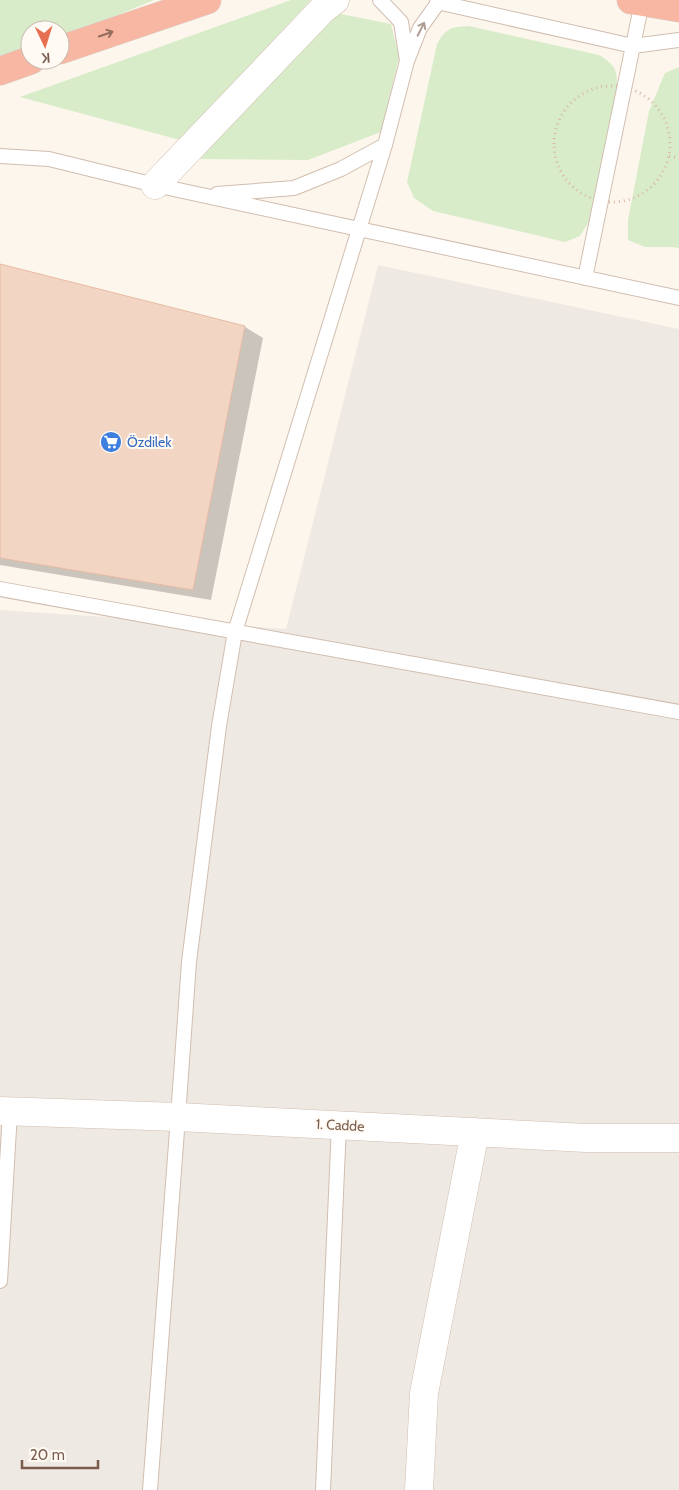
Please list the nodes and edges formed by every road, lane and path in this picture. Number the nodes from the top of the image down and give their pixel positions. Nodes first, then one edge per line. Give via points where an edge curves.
1 (206, 0) edge
2 (335, 0) edge
3 (380, 0) edge
4 (438, 1) edge
5 (637, 1) edge
6 (679, 8) edge
7 (679, 40) edge
8 (633, 46) junction
9 (70, 47) edge
10 (407, 60) junction
11 (20, 64) edge
12 (0, 71) edge
13 (625, 86) junction
14 (385, 146) junction
15 (0, 156) edge
16 (669, 156) junction
17 (679, 158) edge
18 (155, 186) junction
19 (204, 196) junction
20 (601, 202) junction
21 (358, 229) junction
22 (585, 278) junction
23 (679, 298) edge
24 (0, 589) edge
25 (235, 632) junction
26 (679, 712) edge
27 (5, 1112) edge
28 (178, 1117) junction
29 (339, 1125) junction
30 (475, 1132) junction
31 (679, 1138) edge
32 (0, 1281) edge
33 (150, 1490) edge
34 (323, 1490) edge
35 (419, 1490) edge

9 -> 1 highway
2 - 18 street
3 - 10 lane via 401,22
4 - 8 lane
10 -> 4 lane via 420,28
5 - 6 highway
5 - 8 lane
7 - 8 lane
8 - 13 lane
10 - 14 lane
11 - 12 highway
13 - 16 path via 644,94 659,108 672,141
13 - 20 lane
13 - 20 path via 606,85 588,90 573,100 561,115 554,132 558,168 569,184 583,195
14 - 19 lane via 294,188
14 - 21 lane
15 - 18 lane via 49,159
16 - 17 path
16 - 20 path via 667,166 656,183 640,196 631,200
18 - 19 lane
19 - 21 lane
20 - 22 lane
21 - 22 lane
21 - 25 lane
22 - 23 lane
24 - 25 lane
25 - 26 lane
25 - 28 lane via 219,726 189,962
27 - 28 street, 1. Cadde
27 - 32 lane
28 - 29 street, 1. Cadde
28 - 33 lane
29 - 30 street, 1. Cadde
29 - 34 lane
30 - 31 street, 1. Cadde via 586,1138
30 - 35 street via 424,1393

